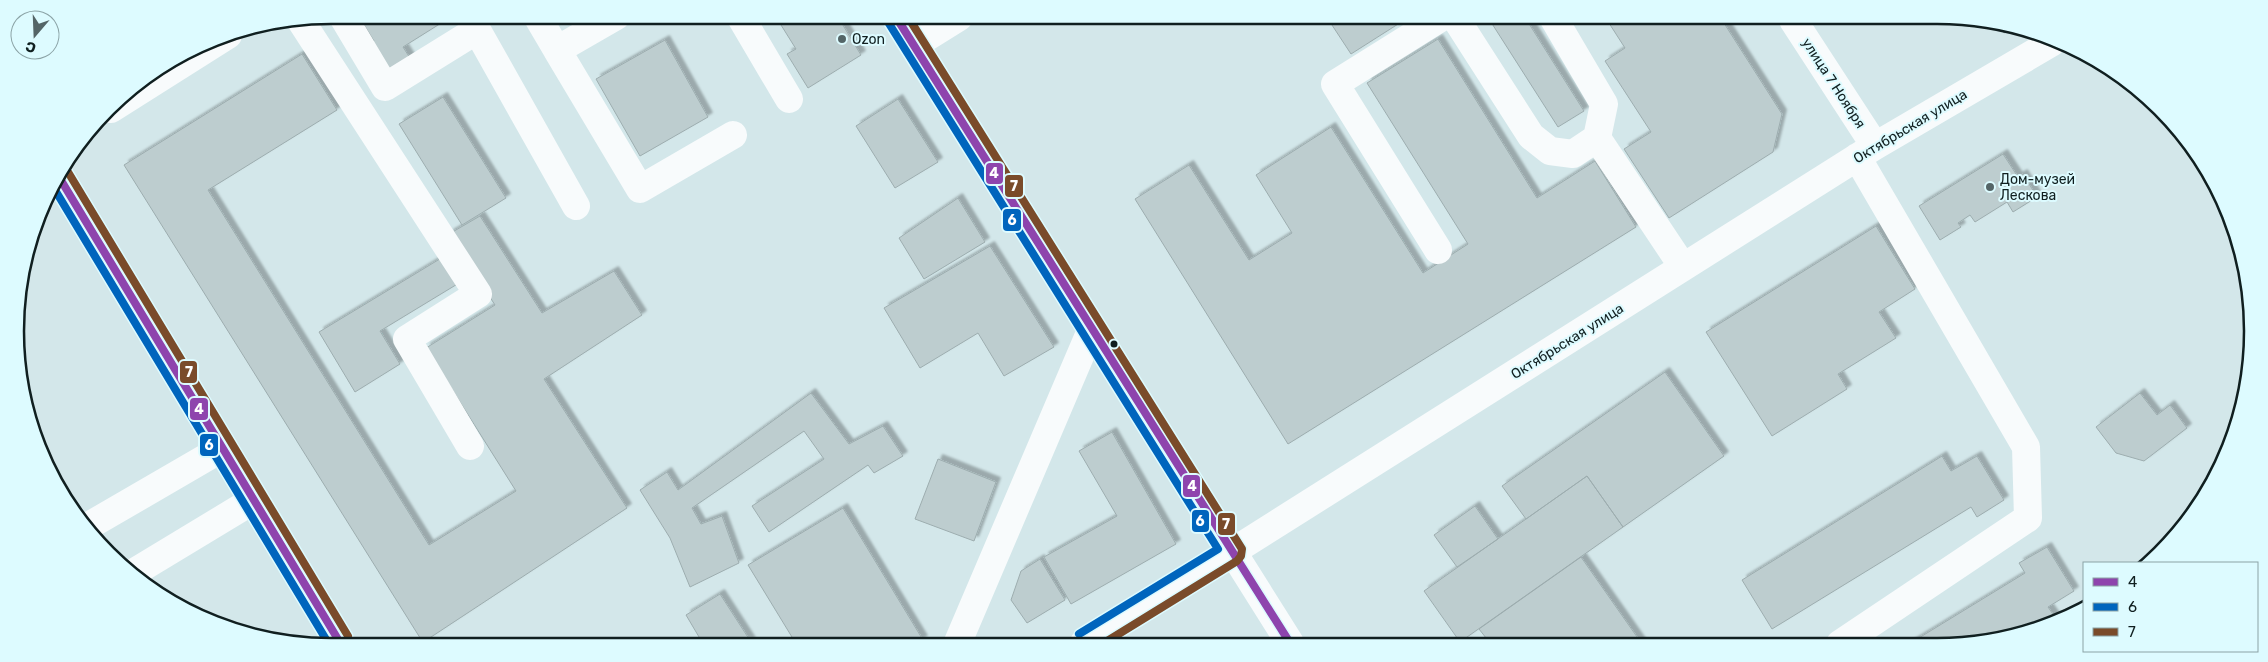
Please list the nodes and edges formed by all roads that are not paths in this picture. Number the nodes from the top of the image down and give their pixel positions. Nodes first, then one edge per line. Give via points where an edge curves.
1 (347, 24) edge
2 (542, 24) edge
3 (602, 24) edge
4 (745, 24) edge
5 (900, 24) edge
6 (948, 24) edge
7 (1431, 24) edge
8 (1459, 24) edge
9 (1557, 24) edge
10 (1795, 24) edge
11 (303, 25) edge
12 (914, 45) junction
13 (2048, 45) edge
14 (557, 50) junction
15 (204, 51) edge
16 (137, 93) edge
17 (789, 99) dead end
18 (733, 135) dead end
19 (1597, 138) junction
20 (1866, 151) junction
21 (62, 182) edge
22 (576, 206) dead end
23 (1438, 250) dead end
24 (1683, 267) junction
25 (1092, 328) junction
26 (470, 446) dead end
27 (221, 449) junction
28 (252, 500) junction
29 (92, 524) edge
30 (1232, 552) junction
31 (138, 570) edge
32 (336, 638) edge
33 (960, 638) edge
34 (1092, 638) edge
35 (1287, 638) edge
36 (1849, 638) edge

1 - 22 main road via 385,87 477,30
2 - 14 main road
3 - 14 main road
4 - 17 main road
5 - 12 main road
6 - 12 main road
7 - 23 main road via 1335,84
8 - 19 main road via 1531,136 1550,151 1573,154
9 - 19 main road via 1604,104
10 - 20 main road, улица 7 Ноября
11 - 26 main road via 478,294 407,339
12 - 25 main road
13 - 20 main road, Октябрьская улица
14 - 18 main road via 640,189
15 - 16 main road
19 - 24 main road
20 - 24 main road, Октябрьская улица
20 - 36 main road, улица 7 Ноября via 2026,447 2028,518
21 - 27 main road
24 - 30 main road, Октябрьская улица
25 - 30 main road
25 - 33 main road
27 - 28 main road
27 - 29 main road
28 - 31 main road
28 - 32 main road
30 - 34 main road, Октябрьская улица
30 - 35 main road

